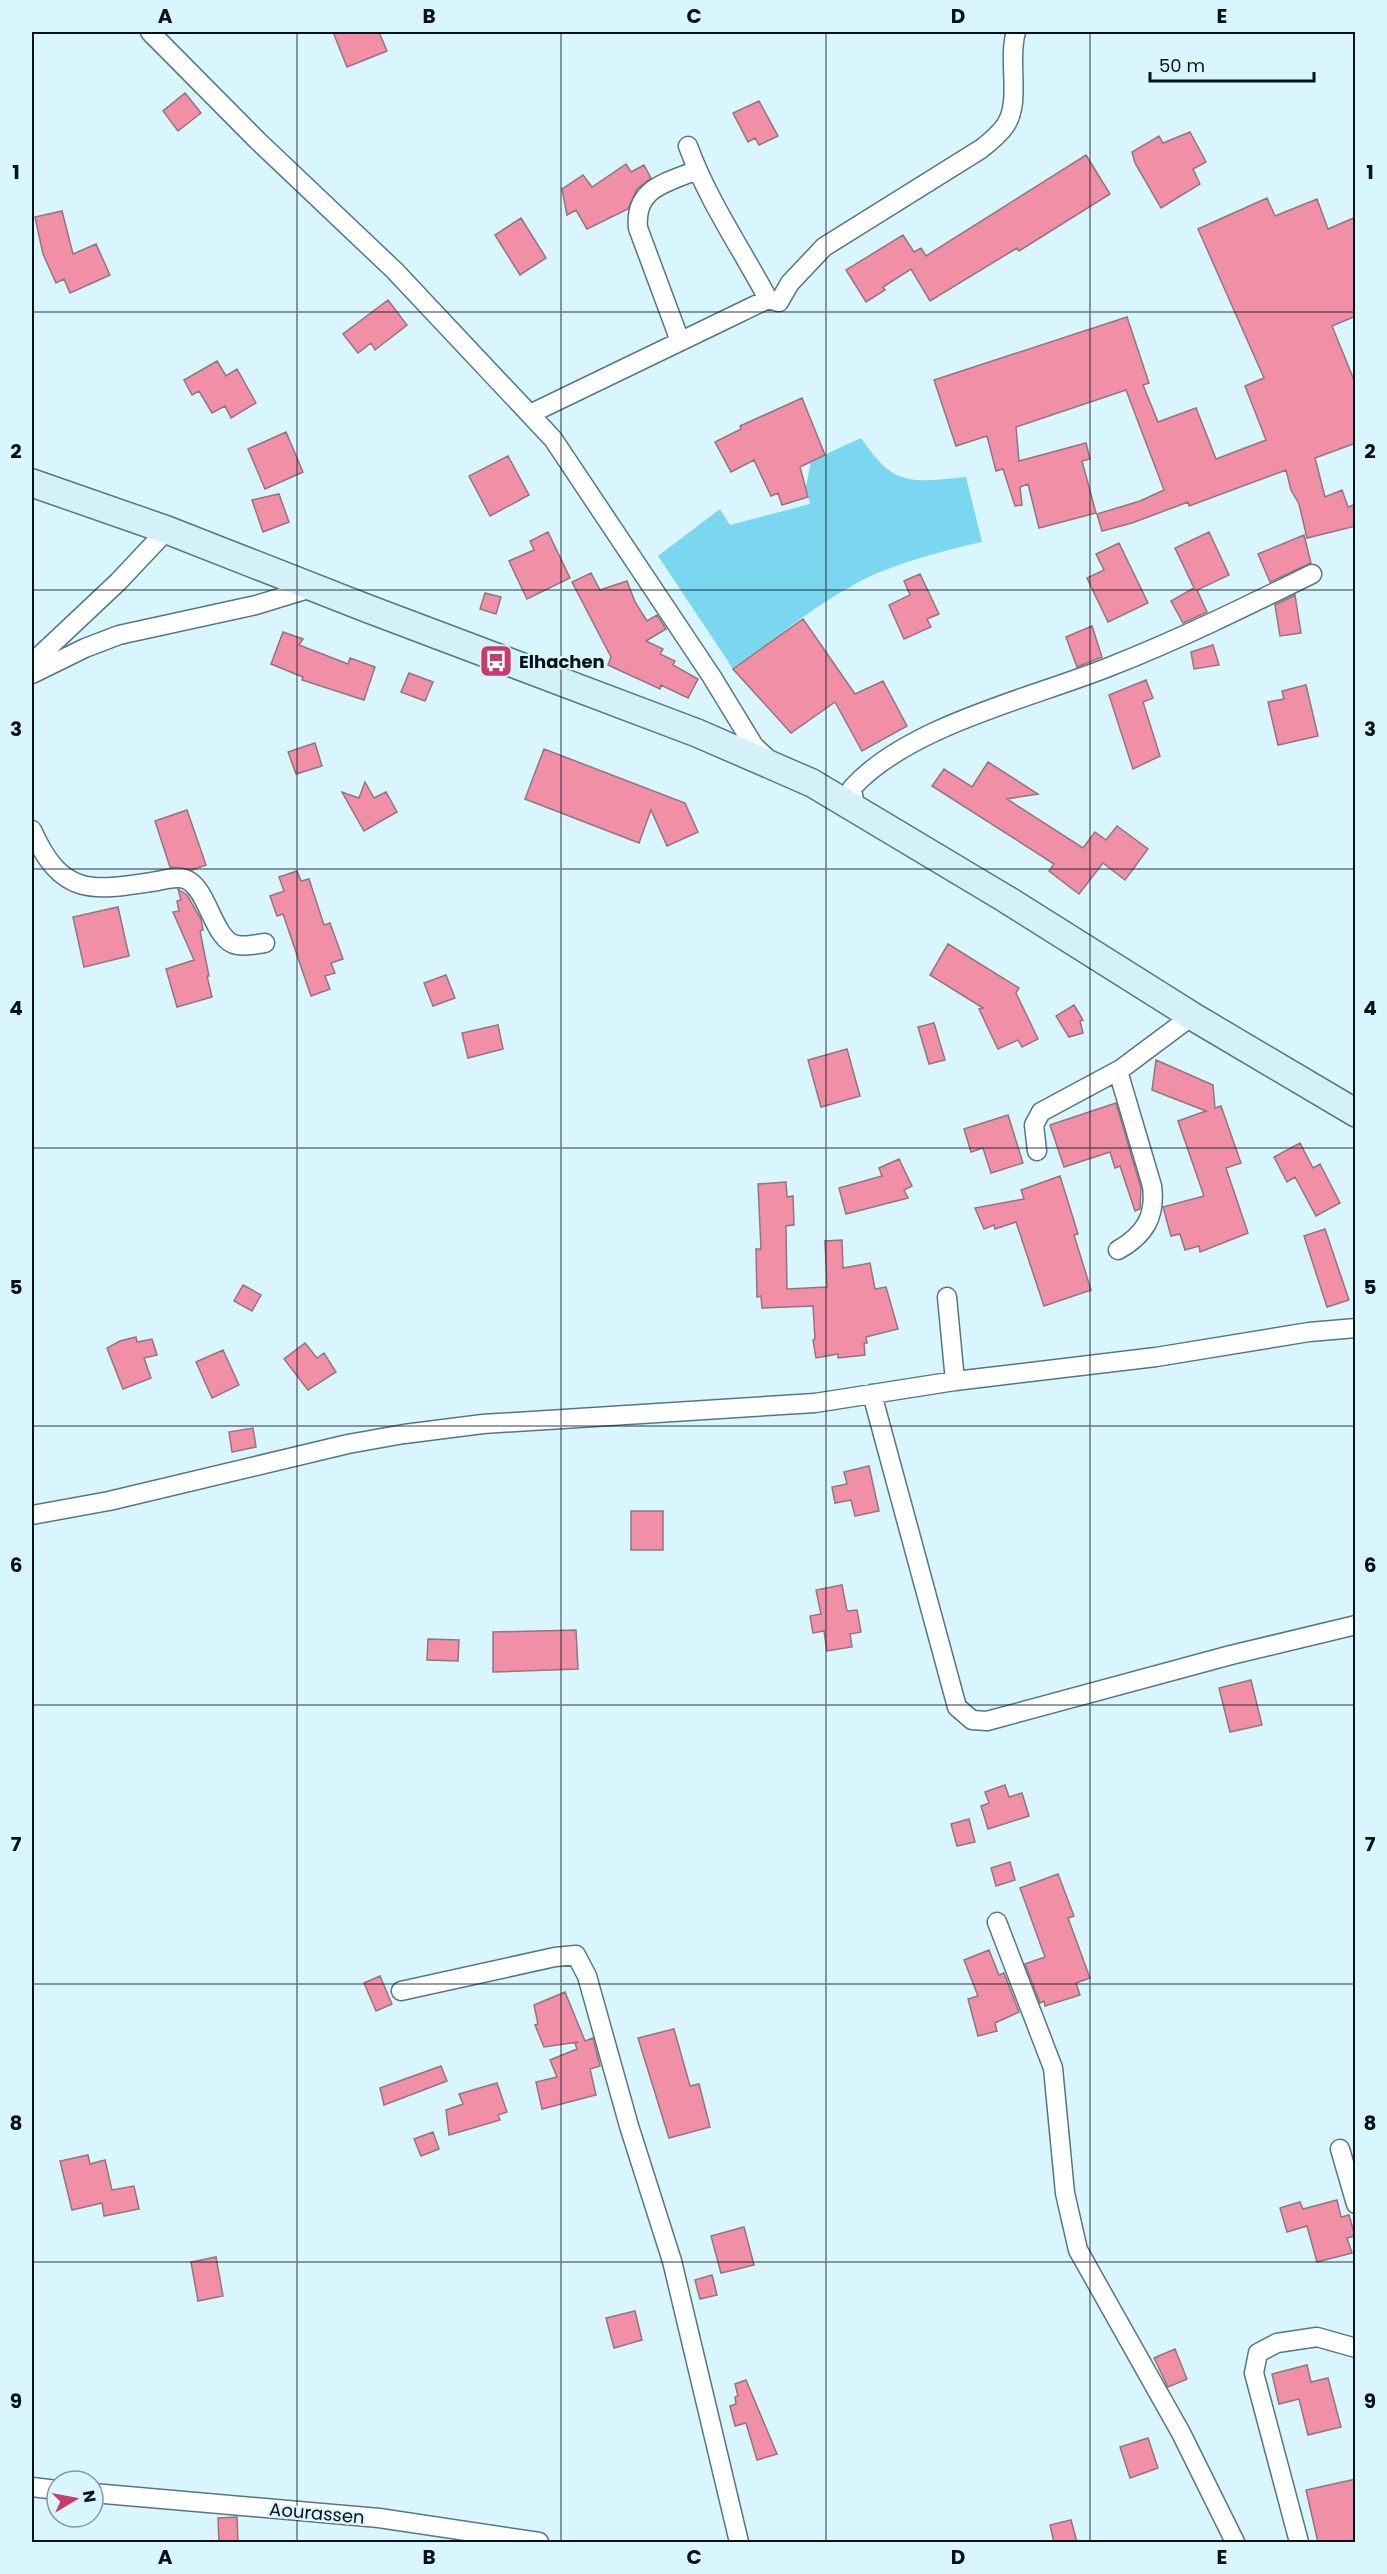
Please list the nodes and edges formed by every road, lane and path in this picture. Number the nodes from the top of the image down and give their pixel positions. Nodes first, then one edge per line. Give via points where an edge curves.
1 (150, 32) edge
2 (1016, 32) edge
3 (688, 146) dead end
4 (696, 170) junction
5 (768, 300) junction
6 (680, 341) junction
7 (530, 414) junction
8 (32, 483) edge
9 (167, 530) junction
10 (1312, 574) dead end
11 (315, 587) junction
12 (32, 663) edge
13 (32, 674) edge
14 (779, 769) junction
15 (855, 808) junction
16 (32, 830) edge
17 (265, 943) dead end
18 (1192, 1016) junction
19 (1118, 1071) junction
20 (1356, 1113) edge
21 (1037, 1151) dead end
22 (1119, 1250) dead end
23 (947, 1297) dead end
24 (1356, 1328) edge
25 (955, 1381) junction
26 (872, 1394) junction
27 (32, 1515) edge
28 (1356, 1625) edge
29 (997, 1922) dead end
30 (401, 1991) dead end
31 (1340, 2149) dead end
32 (1356, 2205) edge
33 (1356, 2348) edge
34 (105, 2494) edge
35 (539, 2542) edge
36 (739, 2542) edge
37 (1235, 2542) edge
38 (1299, 2542) edge

1 - 7 street via 395,271
2 - 5 street via 1011,114 997,136 951,170 835,239 790,283 779,302
3 - 4 street
4 - 5 street
4 - 6 street via 650,191 643,197 637,215 638,228
5 - 6 street
6 - 7 street
7 - 14 street via 568,459 754,746
8 - 9 main road
9 - 11 main road
9 - 12 street
10 - 15 street via 1170,642 920,738 882,761 856,783 852,788
11 - 13 street via 256,605 119,635
11 - 14 main road via 697,733
14 - 15 main road
15 - 18 main road
16 - 17 street via 48,861 71,882 121,887 176,877 187,879 198,889 230,942
18 - 19 street
18 - 20 main road
19 - 21 street via 1041,1112 1034,1125
19 - 22 street via 1154,1202 1142,1233
23 - 25 street
24 - 25 street
25 - 26 street
26 - 27 street via 803,1404 483,1424 404,1434
26 - 28 street via 957,1707 972,1720 987,1721
29 - 37 street via 1053,2068 1065,2193 1078,2250 1180,2433
30 - 36 street via 576,1955 587,1976 672,2262
31 - 32 street
33 - 38 street via 1317,2337 1277,2343 1258,2353 1254,2373
34 - 35 street, Aourassen via 379,2518

